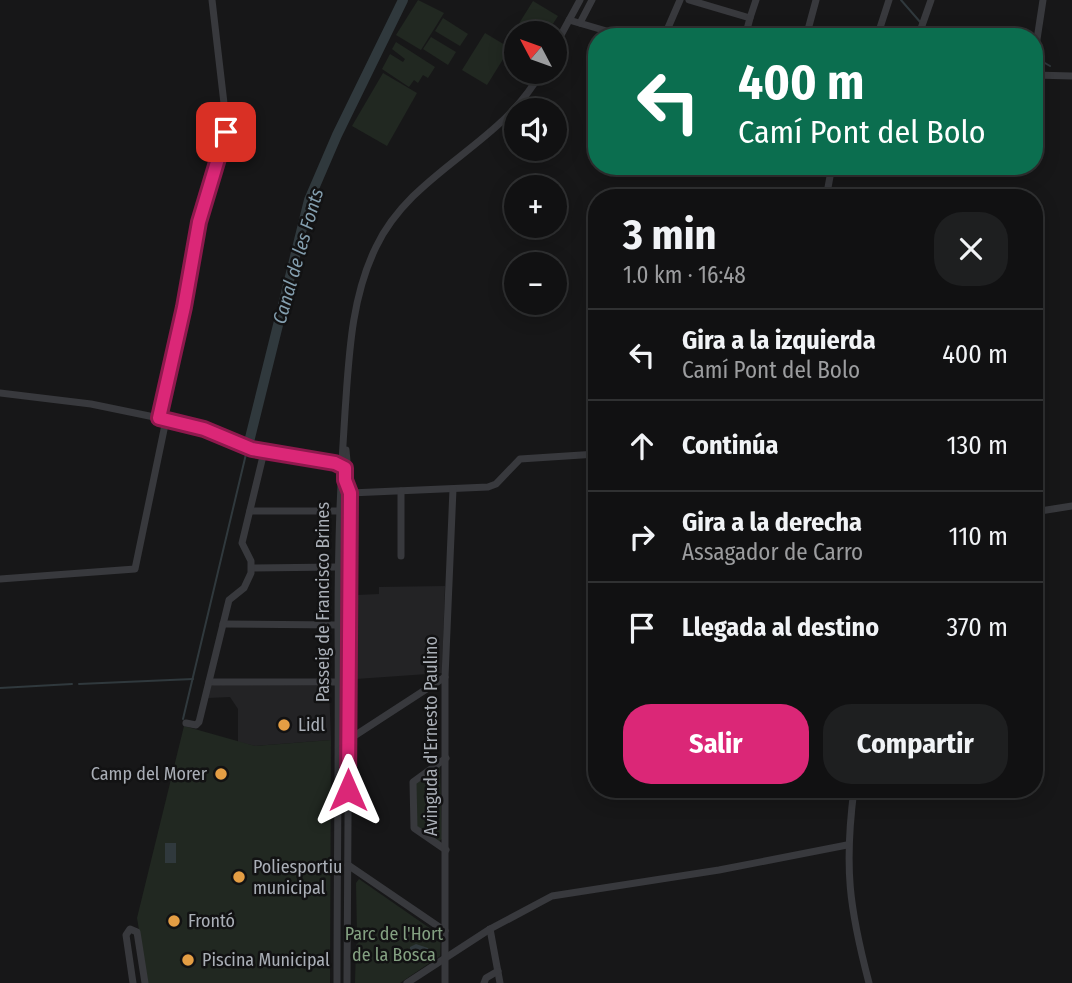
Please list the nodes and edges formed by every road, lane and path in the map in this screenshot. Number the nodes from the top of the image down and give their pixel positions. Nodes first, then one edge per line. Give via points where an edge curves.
1 (212, 0) edge
2 (580, 0) edge
3 (592, 0) edge
4 (680, 0) edge
5 (690, 0) edge
6 (756, 0) edge
7 (816, 0) edge
8 (889, 0) edge
9 (931, 0) edge
10 (1043, 0) edge
11 (750, 18) junction
12 (569, 20) junction
13 (580, 23) junction
14 (567, 24) edge
15 (597, 28) edge
16 (668, 28) edge
17 (747, 28) edge
18 (808, 28) edge
19 (880, 28) edge
20 (922, 28) edge
21 (1039, 28) edge
22 (1043, 75) edge
23 (1072, 76) edge
24 (533, 84) edge
25 (0, 393) edge
26 (345, 414) junction
27 (162, 419) junction
28 (264, 452) junction
29 (588, 454) edge
30 (341, 465) junction
31 (453, 489) junction
32 (349, 490) junction
33 (339, 491) junction
34 (401, 491) junction
35 (1072, 506) edge
36 (250, 511) junction
37 (338, 511) junction
38 (1043, 511) edge
39 (401, 556) dead end
40 (337, 567) junction
41 (252, 568) junction
42 (0, 579) edge
43 (223, 624) junction
44 (338, 625) junction
45 (445, 677) junction
46 (209, 682) junction
47 (338, 682) junction
48 (348, 716) junction
49 (186, 723) dead end
50 (348, 740) junction
51 (446, 758) junction
52 (853, 798) edge
53 (847, 845) junction
54 (446, 850) junction
55 (348, 865) junction
56 (490, 929) junction
57 (445, 931) junction
58 (445, 958) junction
59 (498, 971) junction
60 (133, 983) edge
61 (145, 983) edge
62 (337, 983) edge
63 (347, 983) edge
64 (407, 983) edge
65 (445, 983) edge
66 (484, 983) edge
67 (500, 983) edge
68 (870, 983) edge

1 - 27 street via 226,132 199,222
2 - 12 street
3 - 13 street
4 - 16 street
5 - 11 street
6 - 11 street
7 - 18 street
8 - 19 street
9 - 20 street
10 - 21 street
11 - 17 street
12 - 13 street
12 - 14 street
13 - 15 street
22 - 23 street
24 - 26 street via 515,111 430,179 382,234 357,306
25 - 27 street via 91,404
26 - 30 street, Passeig de Francisco Brines
26 - 32 street, Passeig de Francisco Brines
27 - 28 street
27 - 42 street via 135,569
28 - 30 street
28 - 36 street
29 - 31 street via 522,458 494,486
30 - 32 street
30 - 33 street, Passeig de Francisco Brines
31 - 34 street
31 - 45 street, Avinguda d'Ernesto Paulino
32 - 33 street
32 - 34 street
32 - 48 street, Passeig de Francisco Brines
33 - 37 street, Passeig de Francisco Brines
34 - 39 street
35 - 38 street
36 - 37 street
36 - 41 street via 242,545
37 - 40 street, Passeig de Francisco Brines
40 - 41 street
40 - 44 street, Passeig de Francisco Brines
41 - 43 street via 246,584 229,600
43 - 44 street
43 - 46 street
44 - 47 street, Passeig de Francisco Brines
45 - 50 street
45 - 51 street, Avinguda d'Ernesto Paulino
46 - 47 street
46 - 49 street via 199,722
47 - 48 street via 345,685
47 - 62 street, Passeig de Francisco Brines
48 - 50 street, Passeig de Francisco Brines
50 - 55 street, Passeig de Francisco Brines
51 - 54 street, Avinguda d'Ernesto Paulino
51 - 54 street via 413,782 414,828
52 - 53 street
53 - 56 street via 719,870 564,892 538,901
53 - 68 street via 852,916
54 - 57 street, Avinguda d'Ernesto Paulino
55 - 57 street
55 - 63 street, Passeig de Francisco Brines
56 - 58 street
56 - 59 street
57 - 58 street, Avinguda d'Ernesto Paulino
58 - 64 street
58 - 65 street, Avinguda d'Ernesto Paulino
59 - 66 street
59 - 67 street
60 - 61 street via 126,935 130,929 137,932

